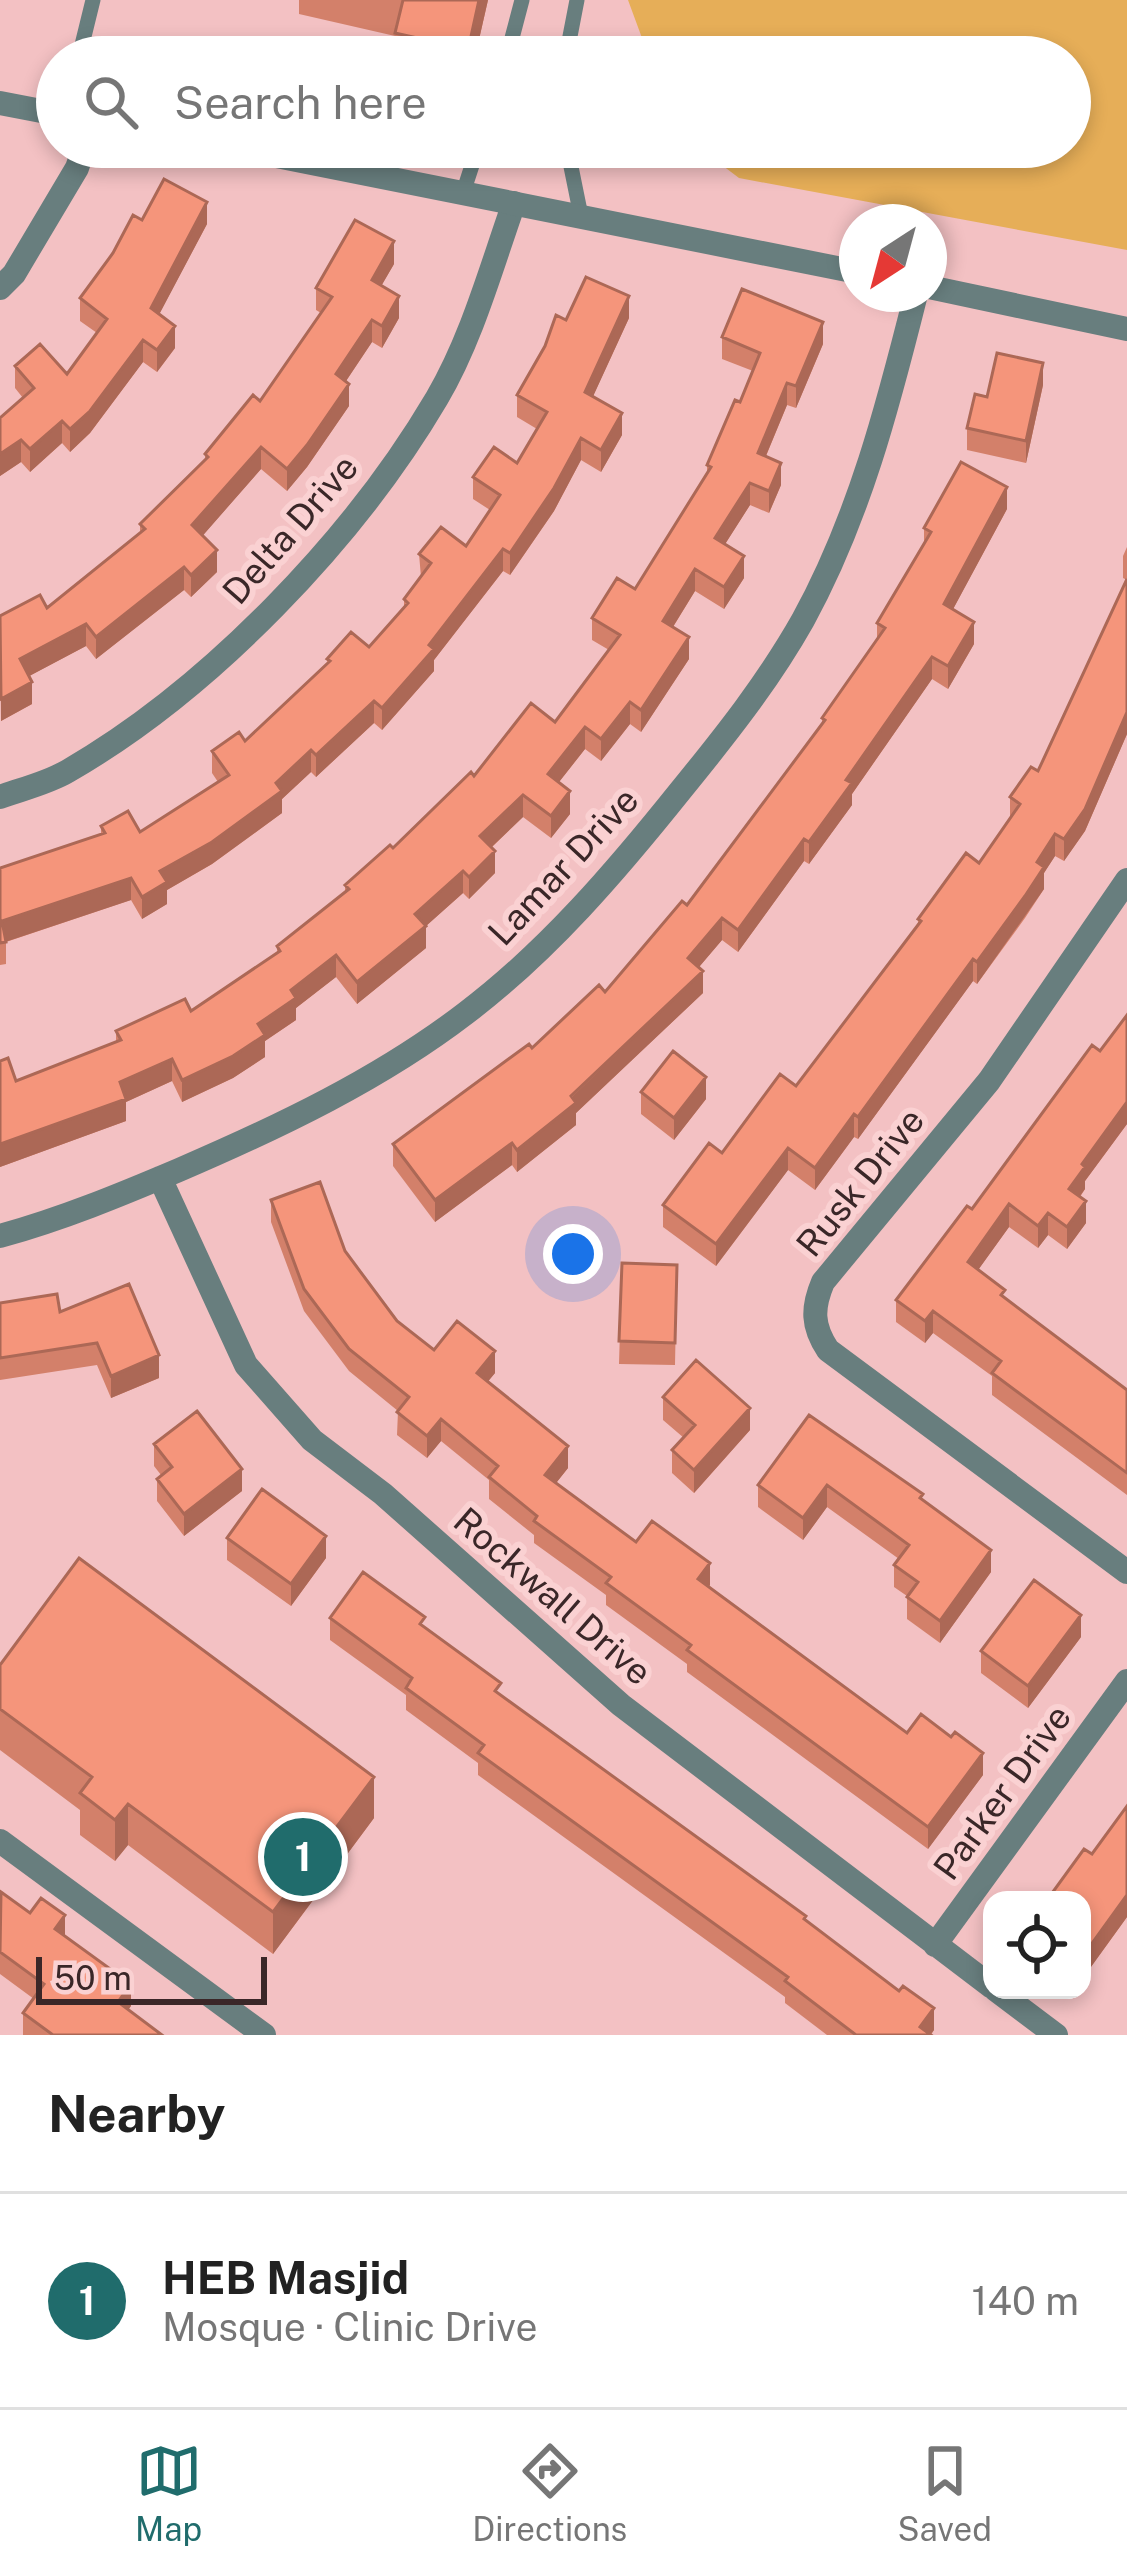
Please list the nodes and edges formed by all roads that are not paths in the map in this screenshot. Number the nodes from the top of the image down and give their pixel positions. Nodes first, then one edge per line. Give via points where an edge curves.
1 (92, 0) edge
2 (522, 0) edge
3 (577, 0) edge
4 (84, 36) edge
5 (513, 36) edge
6 (570, 36) edge
7 (0, 103) edge
8 (36, 110) edge
9 (77, 168) edge
10 (337, 168) edge
11 (471, 168) edge
12 (571, 168) edge
13 (463, 193) junction
14 (514, 203) junction
15 (581, 216) junction
16 (839, 268) edge
17 (0, 287) edge
18 (947, 290) edge
19 (912, 312) edge
20 (1127, 329) edge
21 (0, 797) edge
22 (1127, 880) edge
23 (160, 1178) junction
24 (0, 1236) edge
25 (1127, 1573) edge
26 (1127, 1681) edge
27 (0, 1841) edge
28 (935, 1945) junction
29 (983, 1981) edge
30 (1007, 1999) edge
31 (263, 2035) edge
32 (1056, 2035) edge

1 - 4 lane
2 - 5 lane
3 - 6 lane
7 - 8 street
9 - 17 street
10 - 13 street
11 - 13 lane
12 - 15 lane
13 - 14 street
14 - 15 street
14 - 21 street, Delta Drive via 439,395 395,461 263,620 128,733 64,774
15 - 16 street
18 - 20 street
19 - 23 street, Lamar Drive via 882,431 804,618 754,699 647,833 528,961 465,1014 281,1126
22 - 25 street, Rusk Drive via 988,1081 823,1282 813,1305 828,1350
23 - 24 street, Lamar Drive
23 - 28 street, Rockwall Drive via 246,1365 311,1440 621,1706
26 - 28 street, Parker Drive
27 - 31 street
28 - 29 street, Rockwall Drive
30 - 32 street, Rockwall Drive

